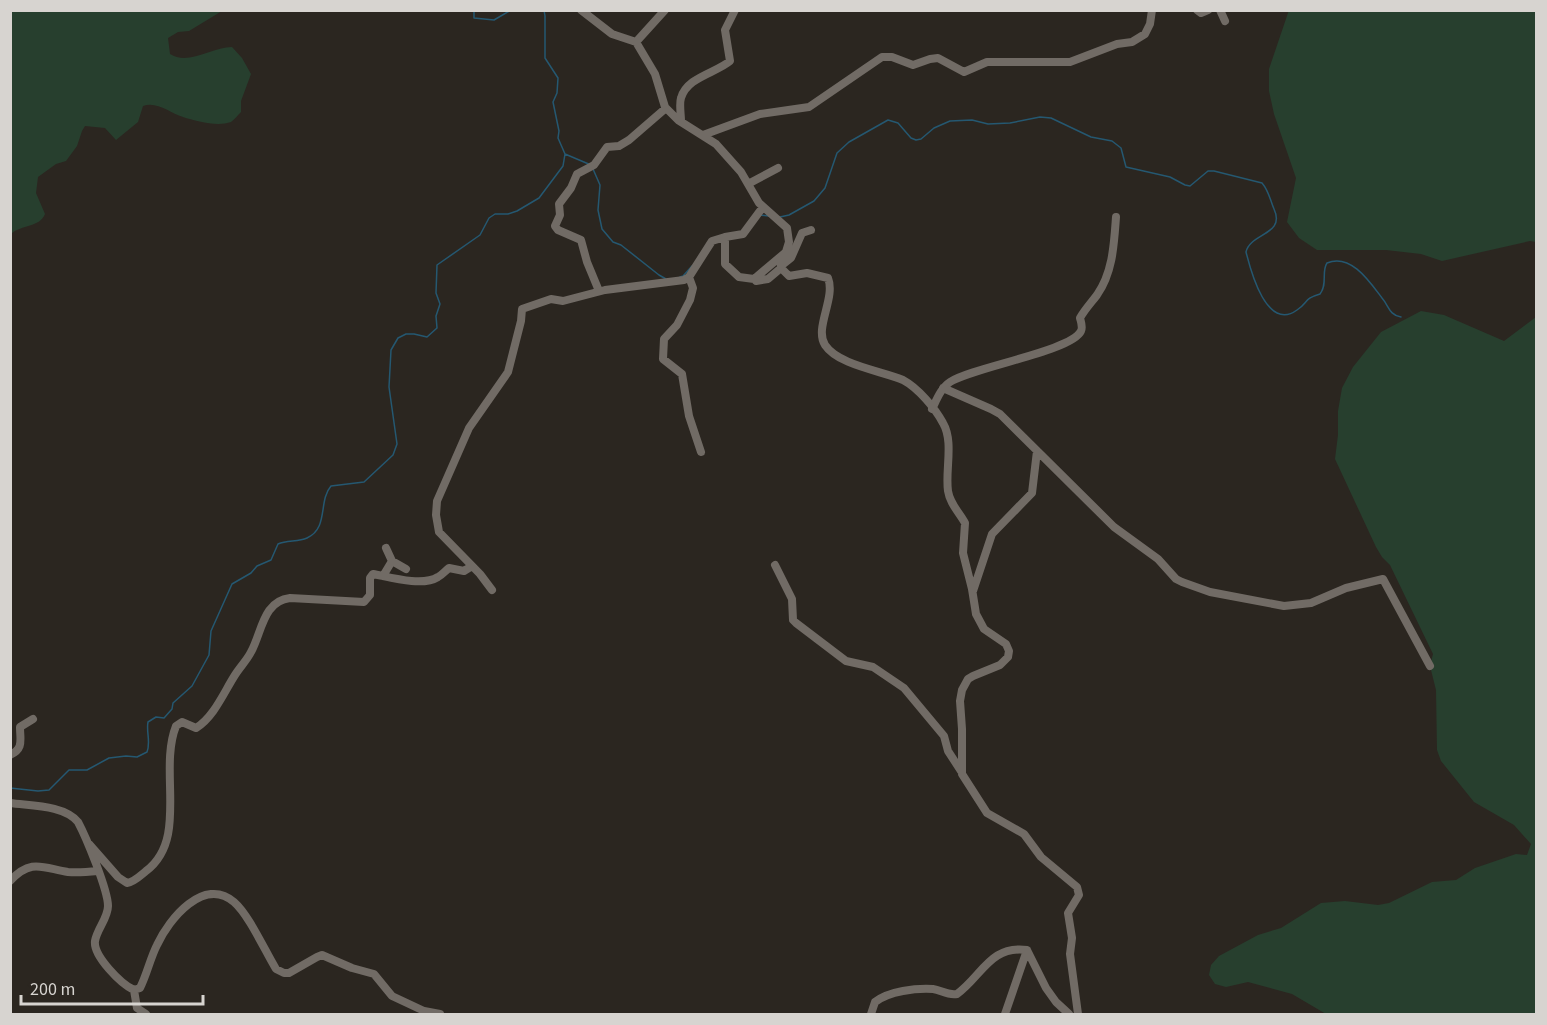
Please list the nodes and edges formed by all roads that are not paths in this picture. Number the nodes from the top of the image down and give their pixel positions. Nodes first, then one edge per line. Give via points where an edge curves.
1 (581, 10) edge
2 (665, 10) edge
3 (735, 10) edge
4 (1152, 10) edge
5 (1197, 10) edge
6 (1208, 10) edge
7 (1220, 10) edge
8 (1225, 21) dead end
9 (636, 42) junction
10 (666, 108) junction
11 (681, 121) junction
12 (703, 135) junction
13 (778, 168) dead end
14 (748, 184) junction
15 (763, 207) junction
16 (1116, 217) dead end
17 (810, 230) dead end
18 (725, 237) junction
19 (786, 252) junction
20 (781, 267) junction
21 (689, 277) junction
22 (754, 279) junction
23 (599, 291) junction
24 (944, 388) junction
25 (932, 409) junction
26 (1037, 451) junction
27 (701, 452) dead end
28 (386, 548) dead end
29 (392, 561) junction
30 (775, 565) dead end
31 (472, 566) junction
32 (406, 569) dead end
33 (384, 576) junction
34 (492, 590) dead end
35 (973, 592) junction
36 (1431, 666) dead end
37 (33, 719) dead end
38 (10, 756) edge
39 (961, 771) junction
40 (10, 803) edge
41 (87, 841) junction
42 (98, 872) junction
43 (10, 881) edge
44 (1027, 950) junction
45 (134, 990) junction
46 (146, 1014) edge
47 (440, 1014) edge
48 (871, 1014) edge
49 (1005, 1014) edge
50 (1068, 1014) edge
51 (1078, 1014) edge

1 - 9 street via 612,34
2 - 9 street
3 - 11 street via 725,30 730,60 684,92
4 - 12 street via 1148,29 1138,40 1070,62 987,63 964,72 938,58 913,65 882,57 809,107 760,114
5 - 6 street
7 - 8 street
9 - 10 street via 655,74
10 - 11 street
10 - 23 street via 635,136 619,146 607,147 596,163 577,174 559,204 555,226 581,240
11 - 12 street
12 - 14 street via 716,144
13 - 14 street
14 - 15 street
15 - 18 street via 743,234
15 - 19 street via 787,228
16 - 24 street via 1110,266 1080,318 1079,334 1036,353 951,381
17 - 20 street via 802,233 791,258
18 - 21 street via 708,245
18 - 22 street via 724,260 728,268 739,277
19 - 20 street
19 - 22 street
20 - 22 street via 768,279
20 - 25 street via 789,276 807,273 828,278 829,297 822,329 826,347 846,360 905,381
21 - 23 street
21 - 27 street via 693,288 690,300 677,325 664,339 663,357 682,374 689,416
23 - 31 street via 563,302 551,299 522,310 508,372 469,429 438,496 439,532
24 - 25 street
24 - 26 street via 992,408
25 - 35 street via 946,429 948,492 965,523 963,553
26 - 35 street via 1032,494 992,534
26 - 36 street via 1114,527 1158,559 1176,579 1191,585 1294,606 1383,579
28 - 29 street
29 - 32 street
29 - 33 street
30 - 39 street via 792,598 793,620 846,661 873,667 904,688 944,736
31 - 33 street via 464,571 450,568 437,578 425,580
31 - 34 street
33 - 41 street via 370,577 370,596 364,602 282,599 266,615 251,652 209,716 196,728 177,724 170,761 169,834 155,865 127,883
35 - 39 street via 981,626 1006,644 1009,651 999,665 973,676 964,685 960,701
37 - 38 street via 20,727 21,746
39 - 51 street via 987,813 1019,830 1041,856 1077,887 1079,896 1068,913
40 - 41 street via 73,816
41 - 42 street
42 - 43 street via 33,866
42 - 45 street via 108,906 95,942 97,954 125,986
44 - 48 street via 1003,951 957,994 932,989 890,994 875,1002
44 - 49 street
44 - 50 street via 1046,988
45 - 46 street via 137,1008
45 - 47 street via 140,988 167,927 186,907 210,892 234,902 276,969 289,973 322,956 374,974 393,996

